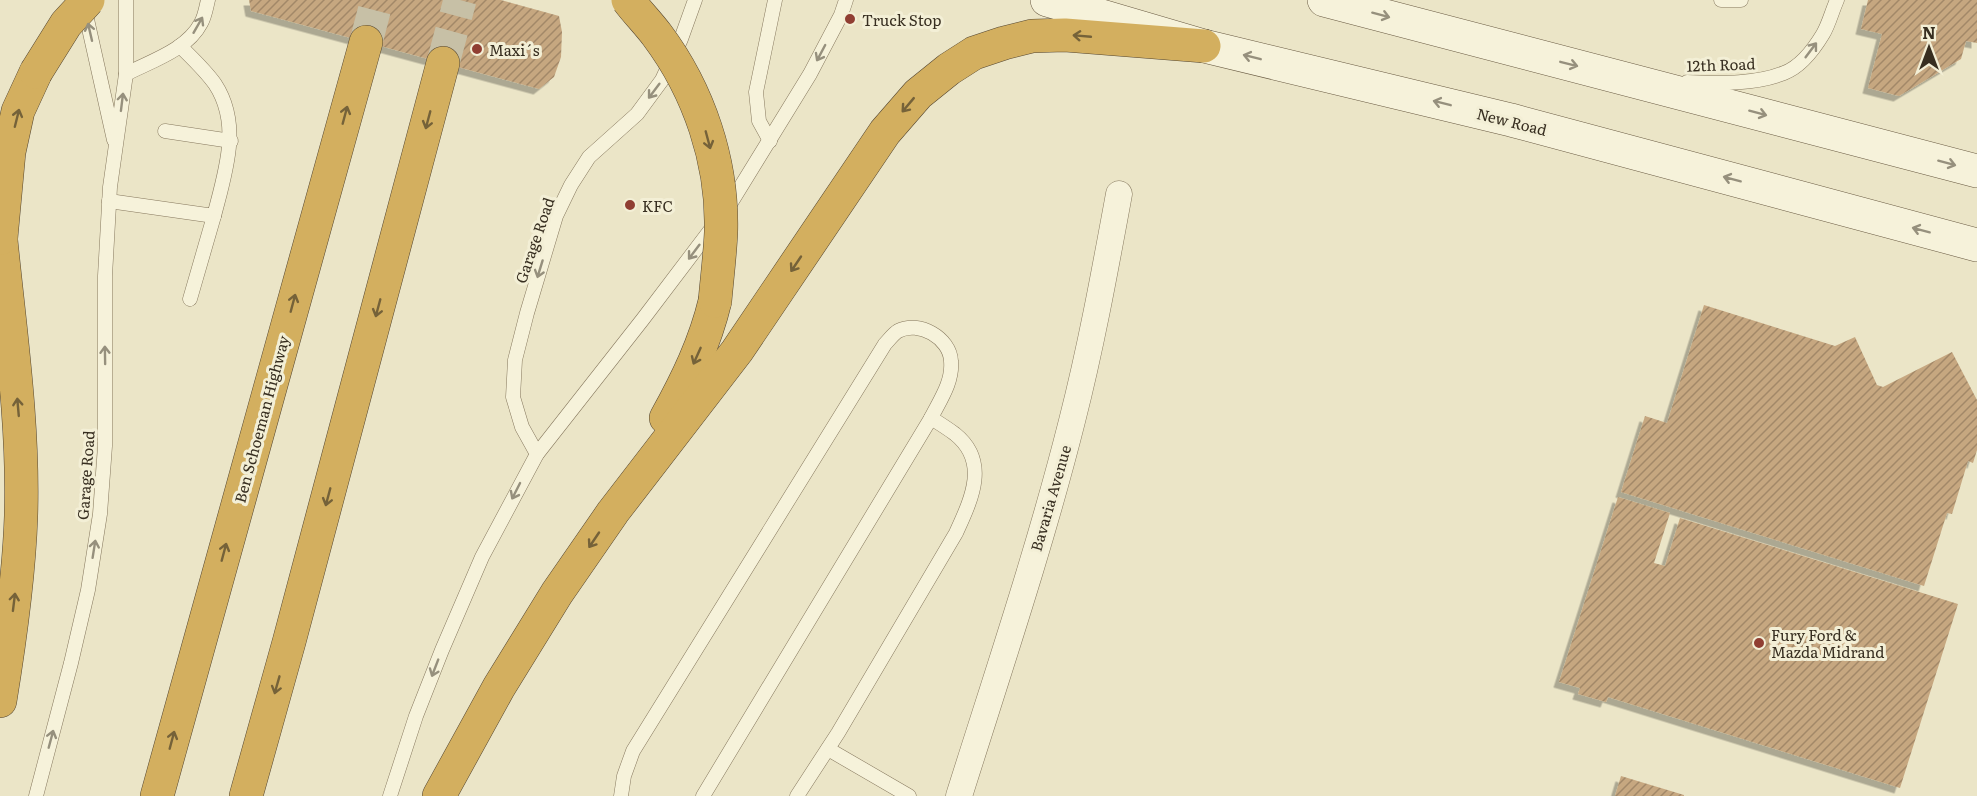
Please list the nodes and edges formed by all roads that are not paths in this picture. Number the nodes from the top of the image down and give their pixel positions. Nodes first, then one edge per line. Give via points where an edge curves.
1 (82, 0) edge
2 (88, 0) edge
3 (126, 0) edge
4 (208, 0) edge
5 (628, 0) edge
6 (695, 0) edge
7 (775, 0) edge
8 (846, 0) edge
9 (1047, 0) edge
10 (1324, 0) edge
11 (1721, 0) edge
12 (1741, 0) edge
13 (1837, 0) edge
14 (366, 42) tunnel mouth
15 (180, 46) junction
16 (1204, 46) junction
17 (443, 63) tunnel mouth
18 (126, 74) junction
19 (1637, 81) junction
20 (165, 131) dead end
21 (231, 141) junction
22 (770, 141) junction
23 (117, 151) junction
24 (1977, 171) edge
25 (1119, 194) dead end
26 (109, 201) junction
27 (214, 216) junction
28 (0, 230) edge
29 (1, 238) edge
30 (1977, 245) edge
31 (190, 299) dead end
32 (931, 418) junction
33 (537, 454) junction
34 (613, 512) junction
35 (0, 701) edge
36 (828, 749) junction
37 (36, 796) edge
38 (157, 796) edge
39 (246, 796) edge
40 (390, 796) edge
41 (440, 796) edge
42 (621, 796) edge
43 (703, 796) edge
44 (797, 796) edge
45 (909, 796) edge
46 (959, 796) edge

23 -> 1 lane, Garage Road
29 -> 2 highway, bridge via 9,152 18,111 36,72 66,24
3 - 18 lane, Garage Road
15 -> 4 lane via 202,21
5 -> 34 highway, bridge via 657,34 700,111 714,162 721,232 715,301 697,357
6 -> 33 lane, Garage Road via 662,80 637,114 590,157 556,216 515,360 513,397 522,427
7 - 22 lane via 756,92 759,121
8 -> 22 lane via 810,74
9 - 16 main road, New Road
10 -> 19 main road
11 - 12 lane
19 -> 13 lane, 12th Road via 1727,83 1785,73 1804,59 1823,33
38 -> 14 highway, Ben Schoeman Highway
15 - 18 lane
15 - 21 lane via 217,87 224,102
30 -> 16 main road, New Road via 1511,120
16 -> 34 highway via 1065,34 1032,36 974,53 949,69 918,94 885,132 736,351
17 -> 39 highway
23 -> 18 lane, Garage Road
19 -> 24 main road
20 - 21 lane
21 - 27 lane
22 -> 33 lane via 729,206
23 - 26 lane, Garage Road
25 - 46 street, Bavaria Avenue via 1072,421
26 - 27 lane
37 -> 26 lane, Garage Road via 88,590 100,514 105,446
27 - 31 lane
28 - 29 highway
35 -> 29 highway via 21,515 18,411
32 - 36 lane via 956,435 972,456 975,474 971,499 956,533
32 - 42 lane via 951,371 947,346 921,328 901,329 885,344 633,752
32 - 43 lane
33 -> 40 lane via 482,557 442,650
34 -> 41 highway via 499,687
36 - 44 lane
36 - 45 lane

